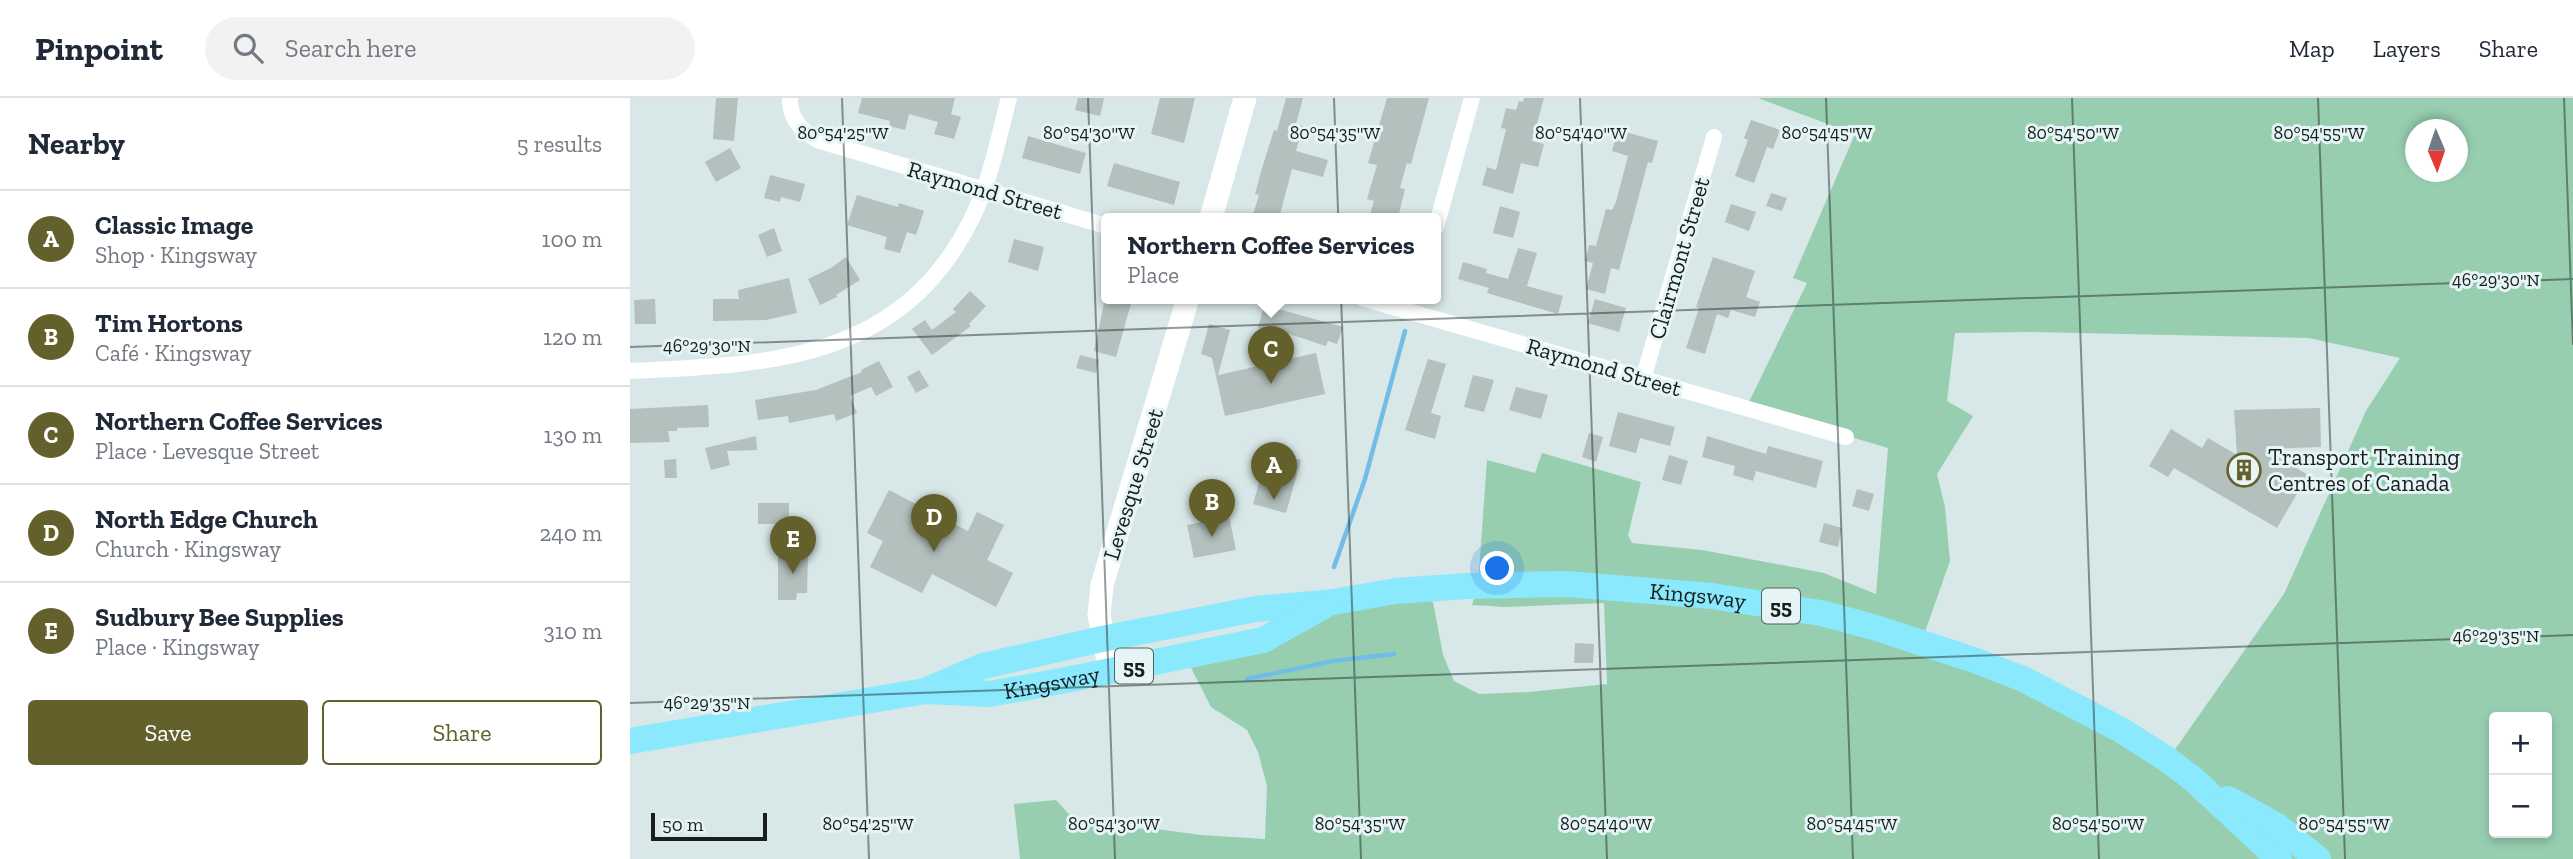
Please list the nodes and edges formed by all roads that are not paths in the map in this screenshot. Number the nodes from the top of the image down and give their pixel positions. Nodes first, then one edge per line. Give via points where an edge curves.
1 (790, 98) edge
2 (1009, 98) edge
3 (1244, 98) edge
4 (1472, 98) edge
5 (1714, 137) dead end
6 (984, 190) junction
7 (1212, 213) edge
8 (1440, 213) edge
9 (1101, 224) edge
10 (1186, 304) edge
11 (1413, 305) edge
12 (630, 370) edge
13 (1643, 379) junction
14 (1846, 437) dead end
15 (1333, 601) junction
16 (1102, 639) junction
17 (1110, 671) junction
18 (925, 691) junction
19 (630, 741) edge
20 (2193, 779) junction
21 (2279, 859) edge
22 (2318, 859) edge

1 - 6 street, Raymond Street via 792,116 817,140
2 - 6 street
3 - 7 street
4 - 8 street
5 - 13 street, Clairmont Street
6 - 9 street, Raymond Street
6 - 12 street via 949,258 912,301 886,319 808,351 760,362
10 - 16 street, Levesque Street via 1107,566 1100,602
11 - 13 street, Raymond Street
13 - 14 street, Raymond Street
15 - 16 main road, Kingsway / 55 via 1256,609
15 - 17 main road, Kingsway / 55 via 1263,640
15 - 20 main road, Kingsway / 55 via 1396,591 1567,584 1712,596 1821,613 2023,679 2121,730
16 - 17 street, Levesque Street
16 - 18 main road, Kingsway / 55 via 983,666
17 - 18 main road, Kingsway / 55 via 990,694
18 - 19 main road, Kingsway / 55
20 - 21 main road, Kingsway / 55
20 - 22 main road, Kingsway / 55 via 2277,826

